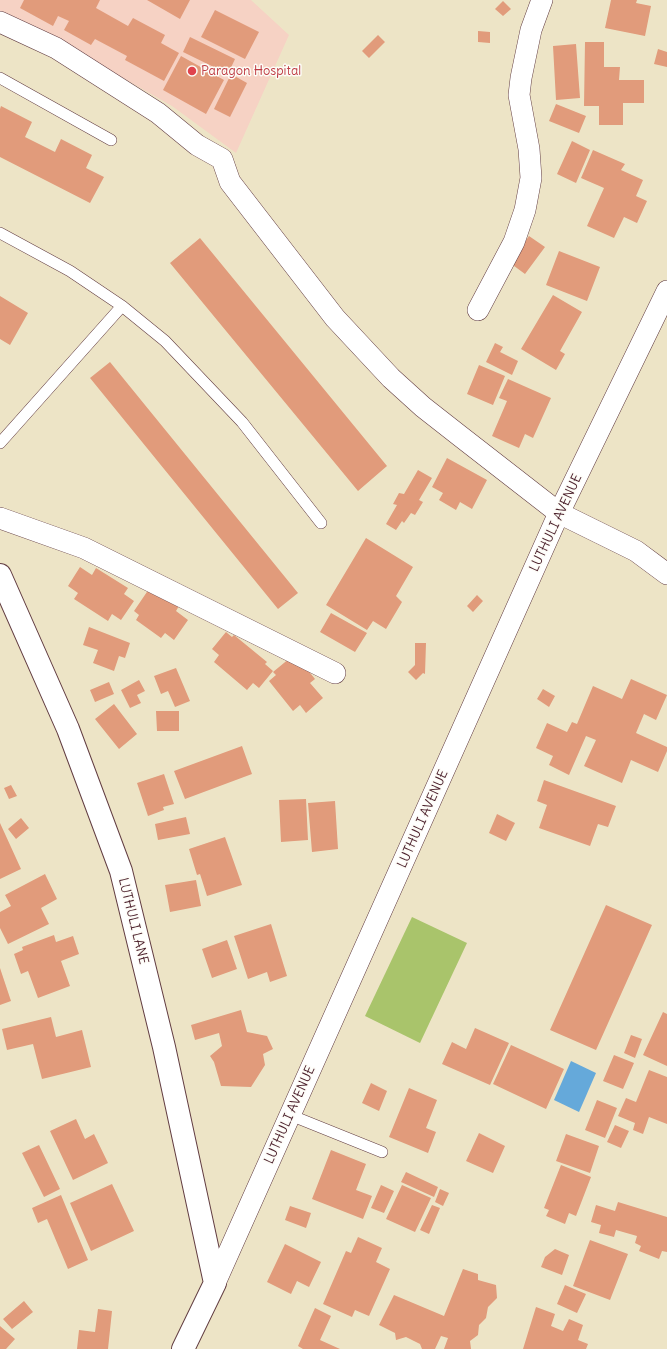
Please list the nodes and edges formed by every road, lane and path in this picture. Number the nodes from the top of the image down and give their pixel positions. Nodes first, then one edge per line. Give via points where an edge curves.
1 (542, 0) edge
2 (0, 22) edge
3 (0, 78) edge
4 (111, 140) dead end
5 (0, 233) edge
6 (666, 295) edge
7 (122, 306) junction
8 (478, 310) dead end
9 (0, 443) edge
10 (560, 513) junction
11 (0, 518) edge
12 (321, 523) dead end
13 (667, 574) edge
14 (0, 575) edge
15 (335, 673) dead end
16 (290, 1115) junction
17 (382, 1152) dead end
18 (215, 1283) junction
19 (184, 1349) edge

1 - 8 street via 531,30 519,95 529,149 531,178 525,210 514,242
2 - 10 street via 56,48 158,113 197,145 222,159 230,182 335,318 391,378 423,407
3 - 4 lane
5 - 7 lane via 70,271
6 - 10 street, LUTHULI AVENUE
7 - 9 lane
7 - 12 lane via 165,341 242,422
10 - 13 street via 636,550
10 - 16 street, LUTHULI AVENUE
11 - 15 street via 84,548
14 - 18 street, LUTHULI LANE via 68,729 121,871 164,1047
16 - 17 lane
16 - 18 street, LUTHULI AVENUE
18 - 19 street, LUTHULI AVENUE

